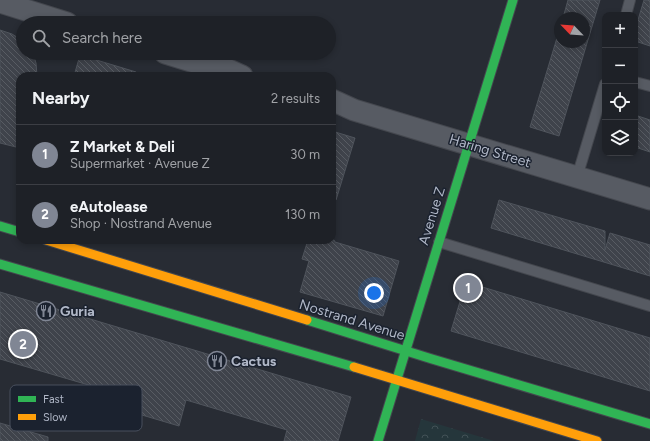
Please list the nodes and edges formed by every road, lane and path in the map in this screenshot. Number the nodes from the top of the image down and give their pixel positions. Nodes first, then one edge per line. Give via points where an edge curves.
1 (513, 0) edge
2 (630, 0) edge
3 (0, 2) edge
4 (627, 12) edge
5 (45, 16) edge
6 (188, 60) edge
7 (233, 72) edge
8 (638, 83) edge
9 (650, 86) edge
10 (602, 94) edge
11 (336, 102) edge
12 (469, 144) junction
13 (577, 177) junction
14 (650, 199) edge
15 (0, 226) edge
16 (16, 231) edge
17 (439, 242) junction
18 (59, 244) edge
19 (0, 264) edge
20 (650, 306) edge
21 (406, 351) junction
22 (397, 379) junction
23 (650, 424) edge
24 (378, 441) edge
25 (597, 441) edge

1 - 12 main road, Avenue Z
2 - 4 lane
3 - 5 street
6 - 7 street via 218,65
8 - 9 lane
10 - 13 lane
11 - 12 street, Haring Street via 354,110
12 - 13 street, Haring Street
12 - 17 main road, Avenue Z
13 - 14 street, Haring Street
15 - 16 main road
17 - 20 lane
17 - 21 main road, Avenue Z
18 - 21 main road, Nostrand Avenue
19 - 22 main road
21 - 22 main road, Avenue Z
21 - 23 main road, Nostrand Avenue
22 - 24 main road, Avenue Z
22 - 25 main road

